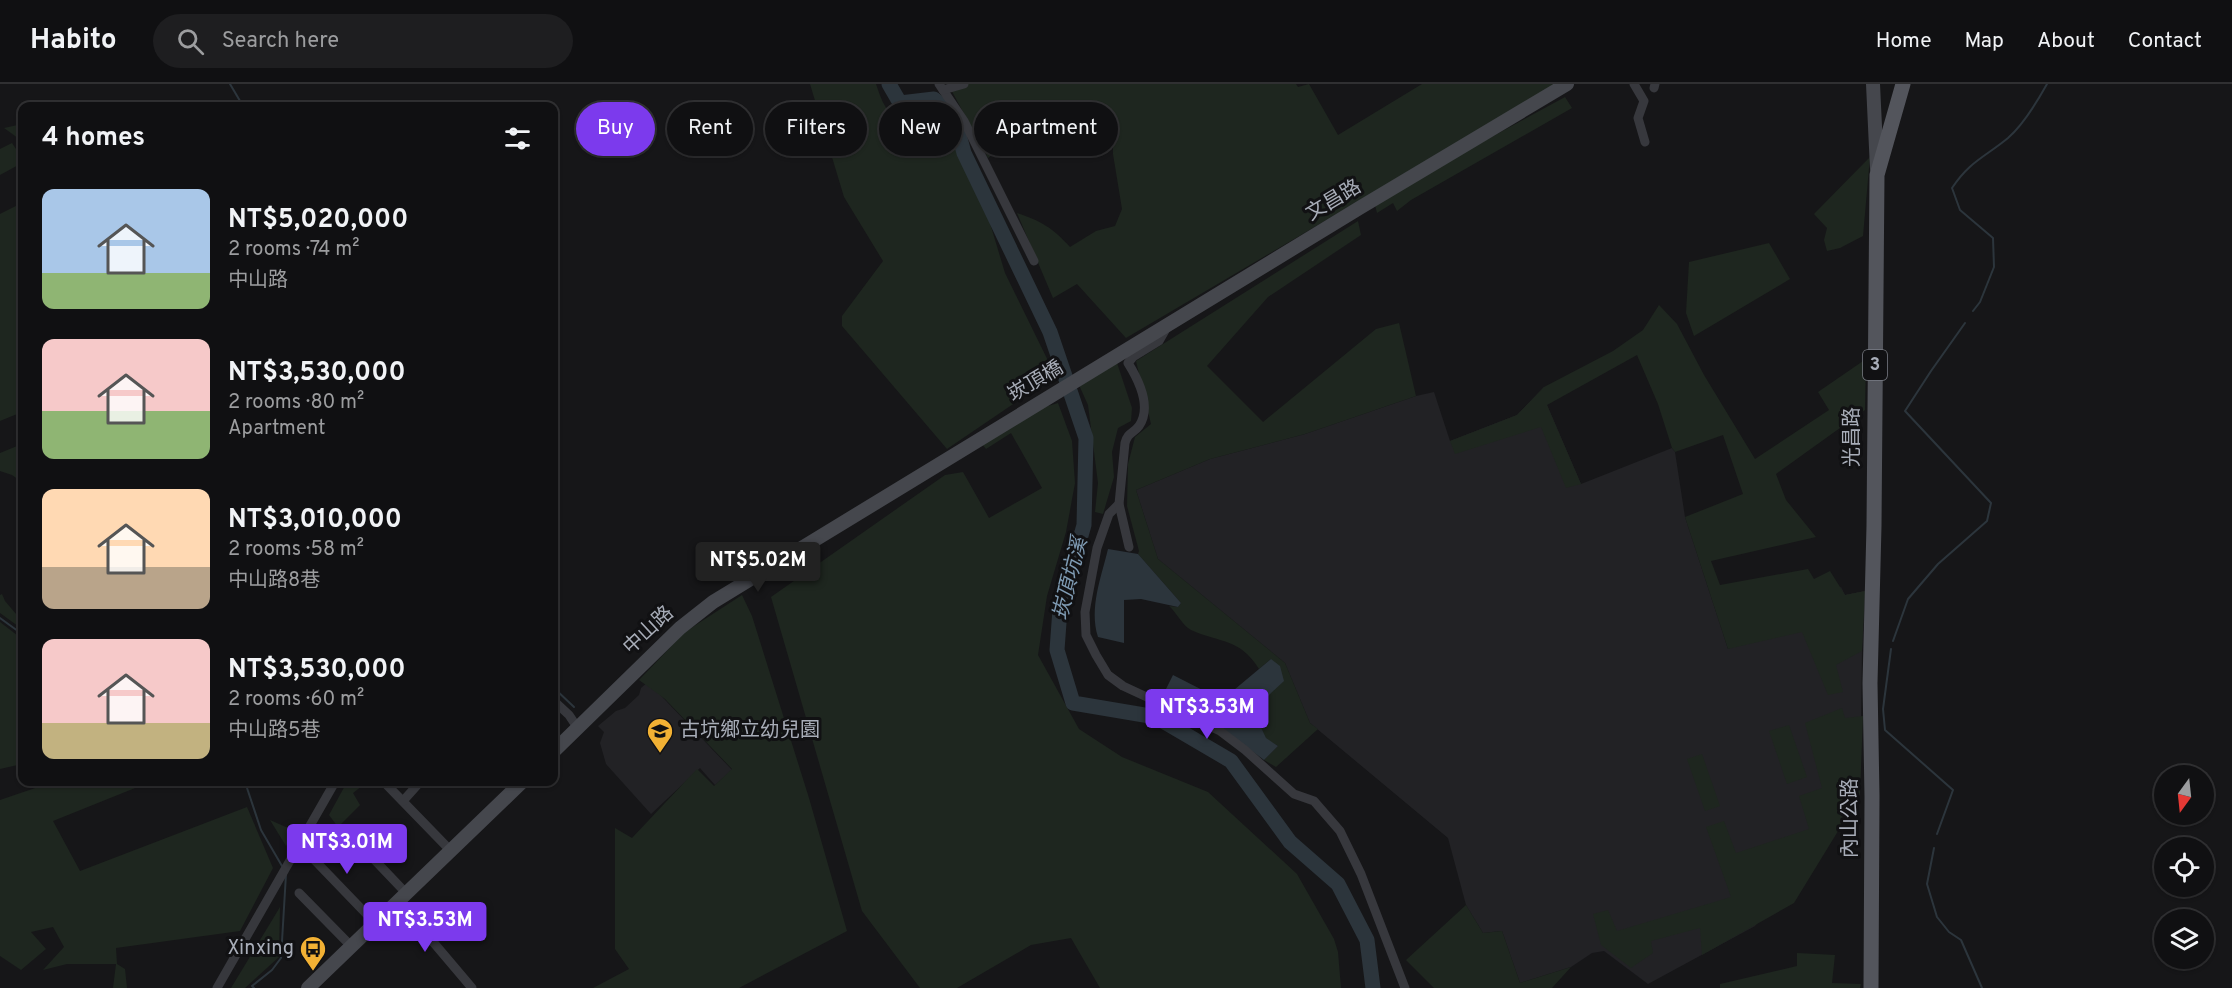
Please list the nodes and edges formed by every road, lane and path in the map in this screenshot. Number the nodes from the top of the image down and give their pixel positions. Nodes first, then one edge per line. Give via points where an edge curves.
1 (964, 84) edge
2 (1567, 84) edge
3 (1634, 84) edge
4 (1873, 84) edge
5 (1903, 84) edge
6 (941, 87) edge
7 (1646, 142) dead end
8 (1877, 175) junction
9 (1034, 261) dead end
10 (1168, 326) junction
11 (1123, 353) joint
12 (969, 445) joint
13 (1119, 504) junction
14 (1129, 547) dead end
15 (1871, 649) joint
16 (558, 705) edge
17 (577, 727) junction
18 (558, 742) edge
19 (333, 786) edge
20 (388, 786) edge
21 (416, 786) edge
22 (518, 786) edge
23 (403, 801) junction
24 (346, 830) dead end
25 (299, 844) junction
26 (450, 850) junction
27 (299, 893) dead end
28 (406, 893) junction
29 (376, 924) junction
30 (352, 947) junction
31 (217, 988) edge
32 (308, 988) edge
33 (471, 988) edge
34 (1405, 988) edge
35 (1871, 988) edge

1 - 6 street
2 - 10 main road, 文昌路
3 - 7 street via 1644,101 1638,118
4 - 8 main road
5 - 8 main road, 光昌路 / 3
6 - 9 street via 964,121
8 - 15 main road, 光昌路 / 3
10 - 11 main road, 文昌路
10 - 13 street via 1159,341 1128,363 1140,383 1144,411 1139,425 1127,435
11 - 12 main road, 崁頂橋
12 - 17 main road, 中山路 via 713,602 680,628
13 - 14 street
13 - 34 street via 1109,514 1097,548 1085,612 1086,635 1108,675 1123,686 1220,731 1294,794 1314,801 1340,831 1361,874
15 - 35 main road, 內山公路 / 3
16 - 17 street
17 - 18 main road, 中山路
19 - 25 street
20 - 23 street
21 - 23 street
22 - 26 main road
23 - 26 street
24 - 28 street
25 - 29 street
25 - 31 street
26 - 28 main road
27 - 30 street
28 - 29 main road
29 - 30 main road
29 - 33 street via 428,936
30 - 32 main road

